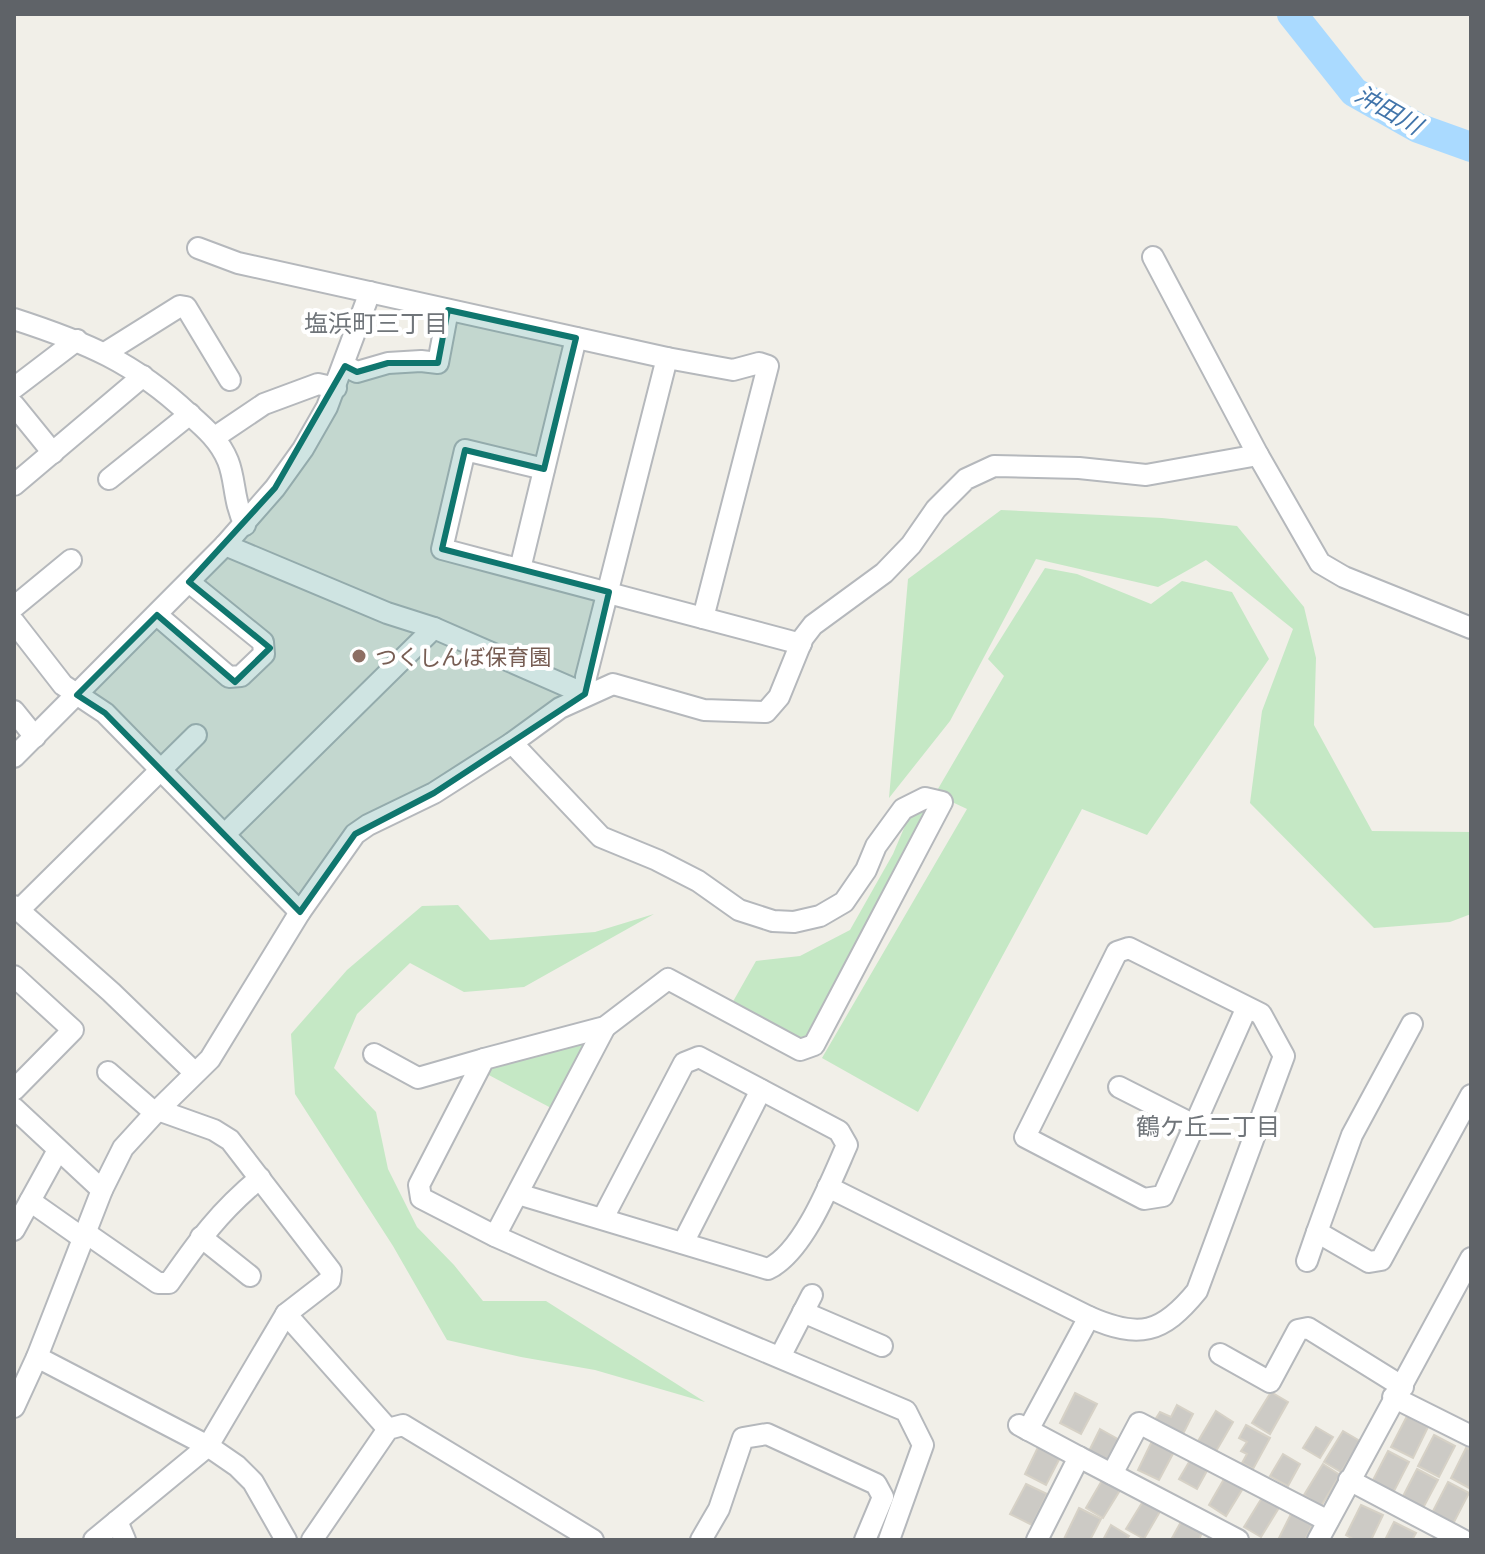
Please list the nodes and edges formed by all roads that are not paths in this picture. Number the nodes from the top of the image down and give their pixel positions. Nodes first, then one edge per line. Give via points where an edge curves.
1 (198, 248) dead end
2 (1153, 257) dead end
3 (370, 292) junction
4 (448, 310) junction
5 (14, 319) edge
6 (576, 338) junction
7 (77, 340) junction
8 (105, 353) junction
9 (667, 358) junction
10 (345, 366) junction
11 (143, 376) junction
12 (230, 380) dead end
13 (14, 388) edge
14 (336, 388) junction
15 (14, 405) edge
16 (190, 414) junction
17 (215, 437) junction
18 (53, 453) junction
19 (1258, 455) junction
20 (544, 469) junction
21 (109, 479) dead end
22 (14, 485) edge
23 (245, 525) junction
24 (225, 545) junction
25 (71, 560) dead end
26 (520, 569) junction
27 (189, 582) junction
28 (609, 592) junction
29 (14, 607) edge
30 (157, 615) junction
31 (703, 618) junction
32 (14, 622) edge
33 (434, 628) junction
34 (1471, 628) edge
35 (801, 644) junction
36 (585, 694) junction
37 (77, 695) junction
38 (14, 711) edge
39 (196, 735) dead end
40 (35, 737) junction
41 (512, 743) junction
42 (14, 757) edge
43 (161, 770) junction
44 (225, 834) junction
45 (17, 908) edge
46 (300, 912) junction
47 (14, 976) edge
48 (1247, 1007) junction
49 (1412, 1024) dead end
50 (605, 1027) junction
51 (374, 1054) dead end
52 (484, 1059) junction
53 (108, 1072) dead end
54 (194, 1072) junction
55 (1119, 1087) dead end
56 (14, 1090) edge
57 (761, 1090) junction
58 (1471, 1095) edge
59 (14, 1108) edge
60 (156, 1111) junction
61 (1194, 1125) junction
62 (58, 1150) junction
63 (260, 1178) junction
64 (828, 1187) junction
65 (102, 1190) junction
66 (518, 1194) junction
67 (30, 1201) junction
68 (603, 1218) junction
69 (14, 1230) edge
70 (1317, 1232) junction
71 (85, 1236) junction
72 (495, 1236) junction
73 (201, 1237) junction
74 (683, 1243) junction
75 (1471, 1258) edge
76 (1307, 1261) dead end
77 (250, 1276) dead end
78 (286, 1314) junction
79 (1089, 1317) junction
80 (882, 1346) dead end
81 (1220, 1354) dead end
82 (14, 1356) edge
83 (780, 1357) junction
84 (36, 1360) junction
85 (1398, 1392) junction
86 (14, 1407) edge
87 (388, 1429) junction
88 (1471, 1436) edge
89 (208, 1446) junction
90 (1079, 1457) junction
91 (1112, 1474) junction
92 (1349, 1480) junction
93 (1328, 1521) junction
94 (121, 1531) edge
95 (94, 1540) edge
96 (286, 1540) edge
97 (312, 1540) edge
98 (593, 1540) edge
99 (701, 1540) edge
100 (865, 1540) edge
101 (889, 1540) edge
102 (1037, 1540) edge
103 (1238, 1540) edge
104 (1318, 1540) edge
105 (1463, 1540) edge

1 - 3 street via 238,263
2 - 19 street
3 - 4 street
3 - 10 street
4 - 6 street
4 - 10 street via 438,363 388,363 357,372
5 - 7 street
6 - 9 street
6 - 20 street
7 - 8 street
7 - 13 street
8 - 11 street
8 - 12 street via 186,307
9 - 28 street
9 - 31 street via 733,370 759,363 768,366
10 - 14 street
11 - 16 street
11 - 18 street
14 - 17 street via 318,384 264,404
14 - 23 street via 303,449
15 - 18 street
16 - 17 street
16 - 21 street
17 - 23 street via 229,462 236,508
18 - 22 street
19 - 34 street via 1320,563
19 - 35 street via 1146,475 994,466 966,479 884,573 813,625
20 - 26 street
20 - 26 street via 465,450 442,549
23 - 24 street
24 - 27 street
24 - 33 street
25 - 29 street
26 - 28 street
27 - 30 street
27 - 30 street via 263,642 264,654 241,676 229,677
28 - 31 street
28 - 36 street
30 - 37 street
31 - 35 street
32 - 37 street via 63,685
33 - 36 street
33 - 44 street
35 - 36 street via 779,697 766,712 704,710 613,684
36 - 41 street
37 - 40 street
37 - 43 street via 105,713
38 - 40 street
39 - 43 street
40 - 42 street
41 - 46 street via 434,793 355,834
41 - 50 street via 601,837 698,881 739,910 773,921 820,916 844,902 903,809 925,798 942,802 814,1045 800,1050 668,979
43 - 44 street
43 - 45 street
44 - 46 street
45 - 54 street
46 - 54 street via 210,1059
47 - 56 street via 73,1030
48 - 61 street
48 - 61 street via 1129,948 1117,952 1021,1146 1144,1199 1163,1196
48 - 79 street via 1261,1014 1284,1056 1197,1291 1180,1312 1158,1326 1132,1331
49 - 70 street via 1352,1135
50 - 52 street
50 - 66 street
51 - 52 street via 418,1078
52 - 72 street via 419,1185 421,1198
53 - 60 street
54 - 60 street
55 - 61 street
57 - 64 street via 839,1131 847,1145
57 - 68 street via 699,1057 684,1063
57 - 74 street
58 - 70 street via 1381,1260 1369,1262
59 - 62 street
60 - 63 street via 230,1140
60 - 65 street via 123,1148
62 - 65 street
62 - 67 street
63 - 73 street
63 - 78 street via 331,1271 330,1280
64 - 74 street via 782,1262 768,1269
64 - 79 street
65 - 71 street
66 - 68 street
66 - 72 street
67 - 69 street
67 - 71 street
68 - 74 street
70 - 76 street
71 - 73 street via 158,1283 169,1283
71 - 84 street
72 - 83 street
73 - 77 street
75 - 85 street
78 - 87 street
78 - 89 street
79 - 90 street via 1023,1427
80 - 83 street via 807,1303
81 - 85 street via 1270,1382 1298,1330 1308,1328
82 - 84 street
83 - 101 street via 906,1411 923,1445
84 - 86 street
84 - 89 street
85 - 88 street
85 - 92 street
87 - 97 street
87 - 98 street via 403,1425
89 - 94 street
89 - 96 street via 253,1482
90 - 91 street
90 - 102 street
91 - 93 street via 1139,1423
91 - 103 street
92 - 93 street
92 - 105 street
93 - 104 street
94 - 95 street
99 - 100 street via 719,1509 743,1438 767,1434 876,1484 883,1497

